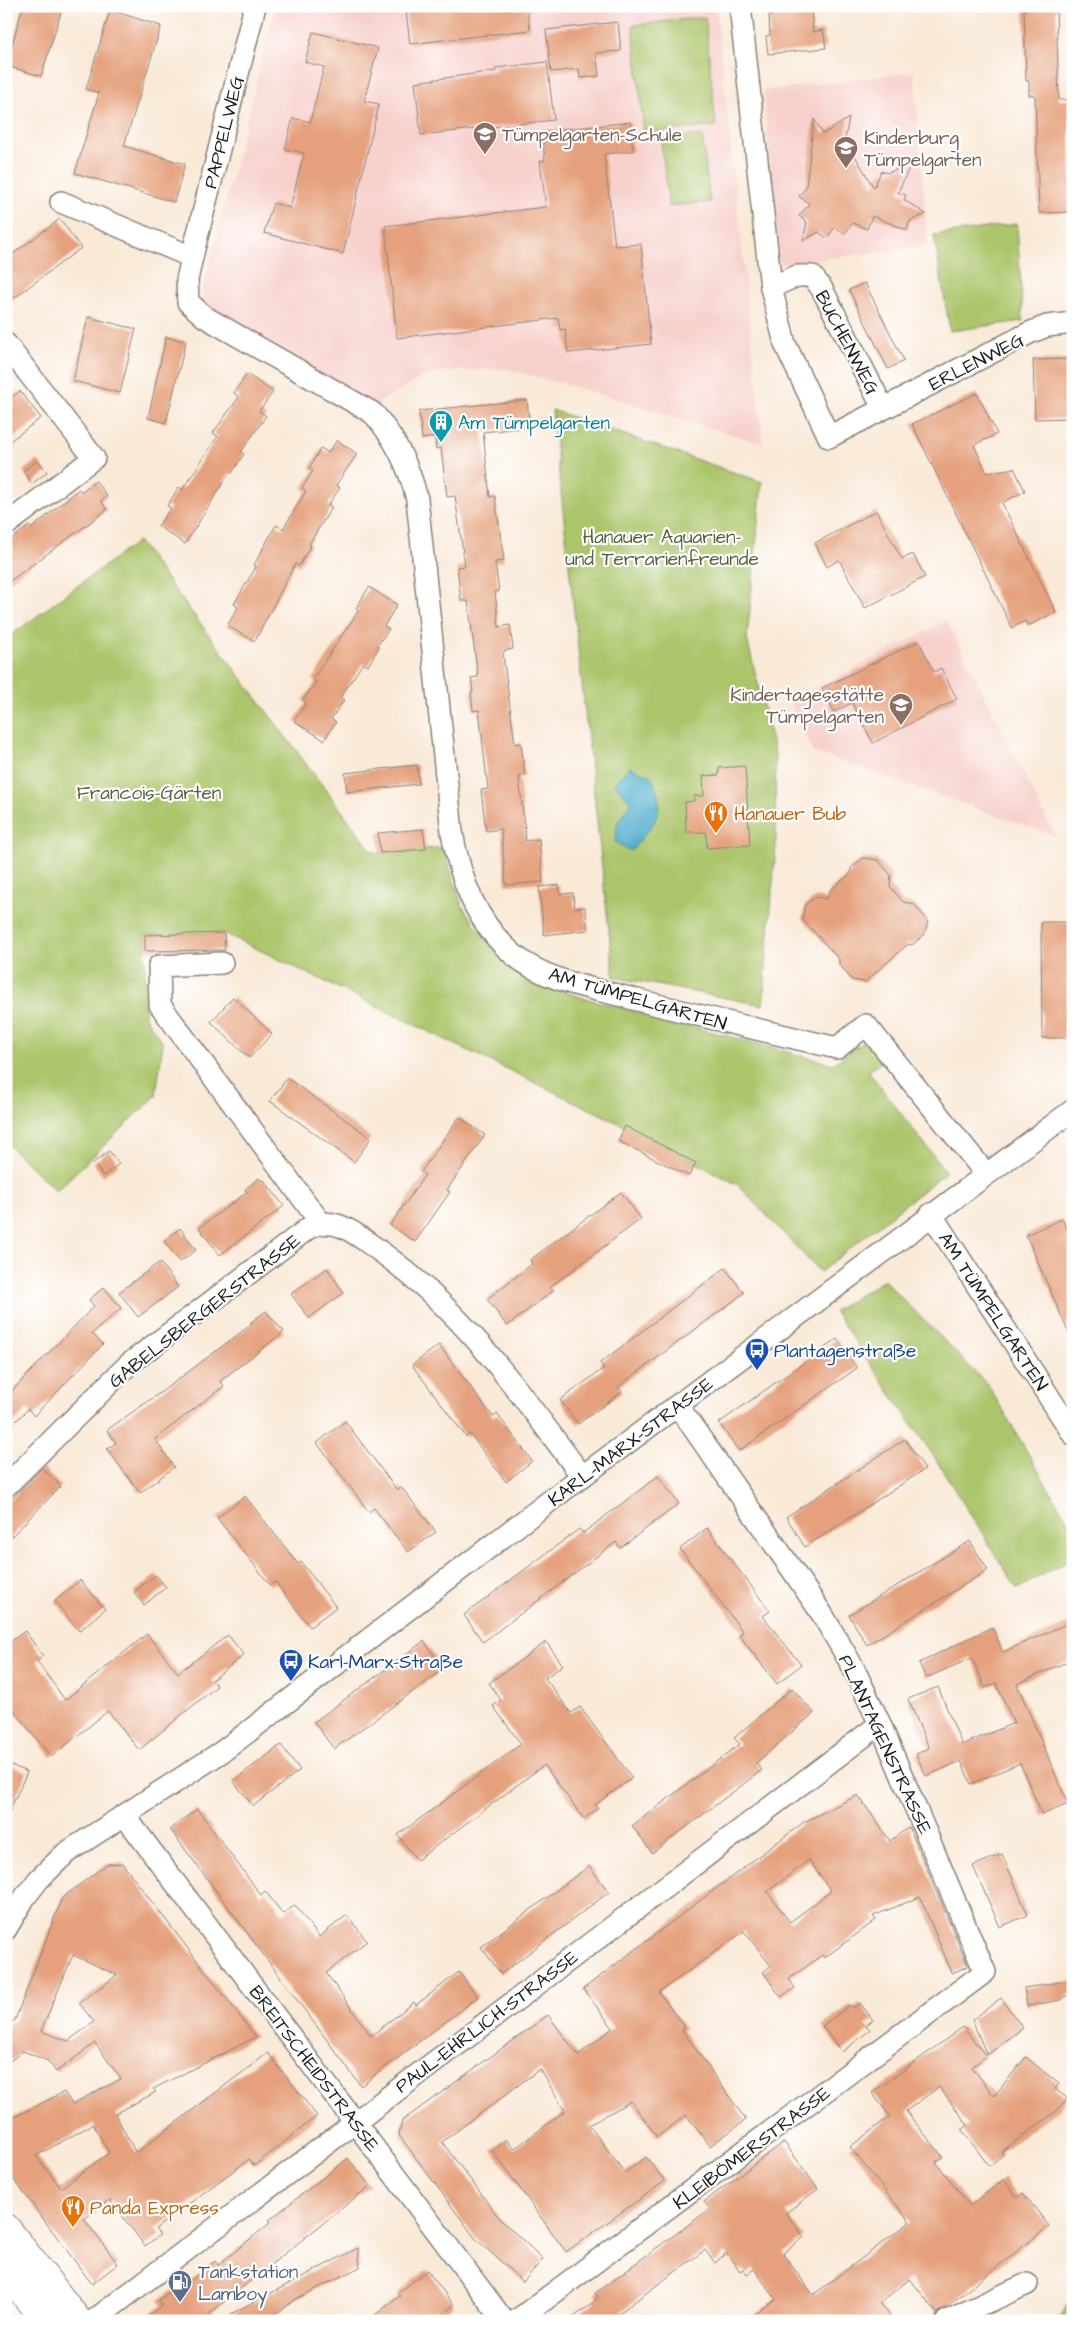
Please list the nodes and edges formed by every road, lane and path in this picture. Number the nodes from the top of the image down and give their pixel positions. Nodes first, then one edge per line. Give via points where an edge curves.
1 (255, 6) edge
2 (740, 6) edge
3 (61, 202) dead end
4 (192, 257) junction
5 (187, 280) joint
6 (771, 287) junction
7 (1073, 323) edge
8 (6, 344) edge
9 (883, 408) junction
10 (6, 525) edge
11 (222, 963) dead end
12 (1073, 1110) edge
13 (986, 1174) junction
14 (931, 1214) junction
15 (320, 1222) junction
16 (678, 1406) junction
17 (1073, 1434) edge
18 (582, 1476) junction
19 (6, 1486) edge
20 (880, 1724) junction
21 (125, 1816) junction
22 (6, 1929) edge
23 (985, 1972) joint
24 (355, 2121) junction
25 (6, 2228) edge
26 (6, 2270) edge
27 (1027, 2284) dead end
28 (45, 2321) edge
29 (78, 2321) edge
30 (93, 2321) edge
31 (504, 2321) edge
32 (516, 2321) edge
33 (947, 2321) edge

1 - 4 street, PAPPELWEG
2 - 6 street, BUCHENWEG
3 - 4 street
4 - 5 street, PAPPELWEG
5 - 13 street, AM TÜMPELGARTEN via 188,302 205,317 372,413 392,436 405,461 417,499 452,832 468,893 489,928 514,955 560,979 741,1027 837,1048 866,1025
6 - 9 street, BUCHENWEG via 797,276 812,276 822,289
6 - 9 street, BUCHENWEG via 785,344 829,437
7 - 9 street, ERLENWEG via 1035,331
8 - 10 street via 94,458
11 - 15 street, GABELSBERGERSTRASSE via 158,966 160,1005
12 - 13 street, KARL-MARX-STRASSE
13 - 14 street, KARL-MARX-STRASSE
14 - 16 street, KARL-MARX-STRASSE
14 - 17 street, AM TÜMPELGARTEN
15 - 18 street, GABELSBERGERSTRASSE via 337,1224 351,1231 399,1264 445,1305 486,1350
15 - 19 street, GABELSBERGERSTRASSE via 129,1364
16 - 18 street, KARL-MARX-STRASSE
16 - 20 street, PLANTAGENSTRASSE via 822,1614 853,1667
18 - 21 street, KARL-MARX-STRASSE via 223,1752
20 - 23 street, PLANTAGENSTRASSE
20 - 24 street, PAUL-EHRLICH-STRASSE
21 - 22 street, KARL-MARX-STRASSE via 51,1866 25,1897
21 - 24 street, BREITSCHEIDSTRASSE
23 - 32 street, KLEIBÖMERSTRASSE
24 - 30 street, PAUL-EHRLICH-STRASSE
24 - 31 street, BREITSCHEIDSTRASSE
25 - 29 main road
26 - 28 main road
27 - 33 street

